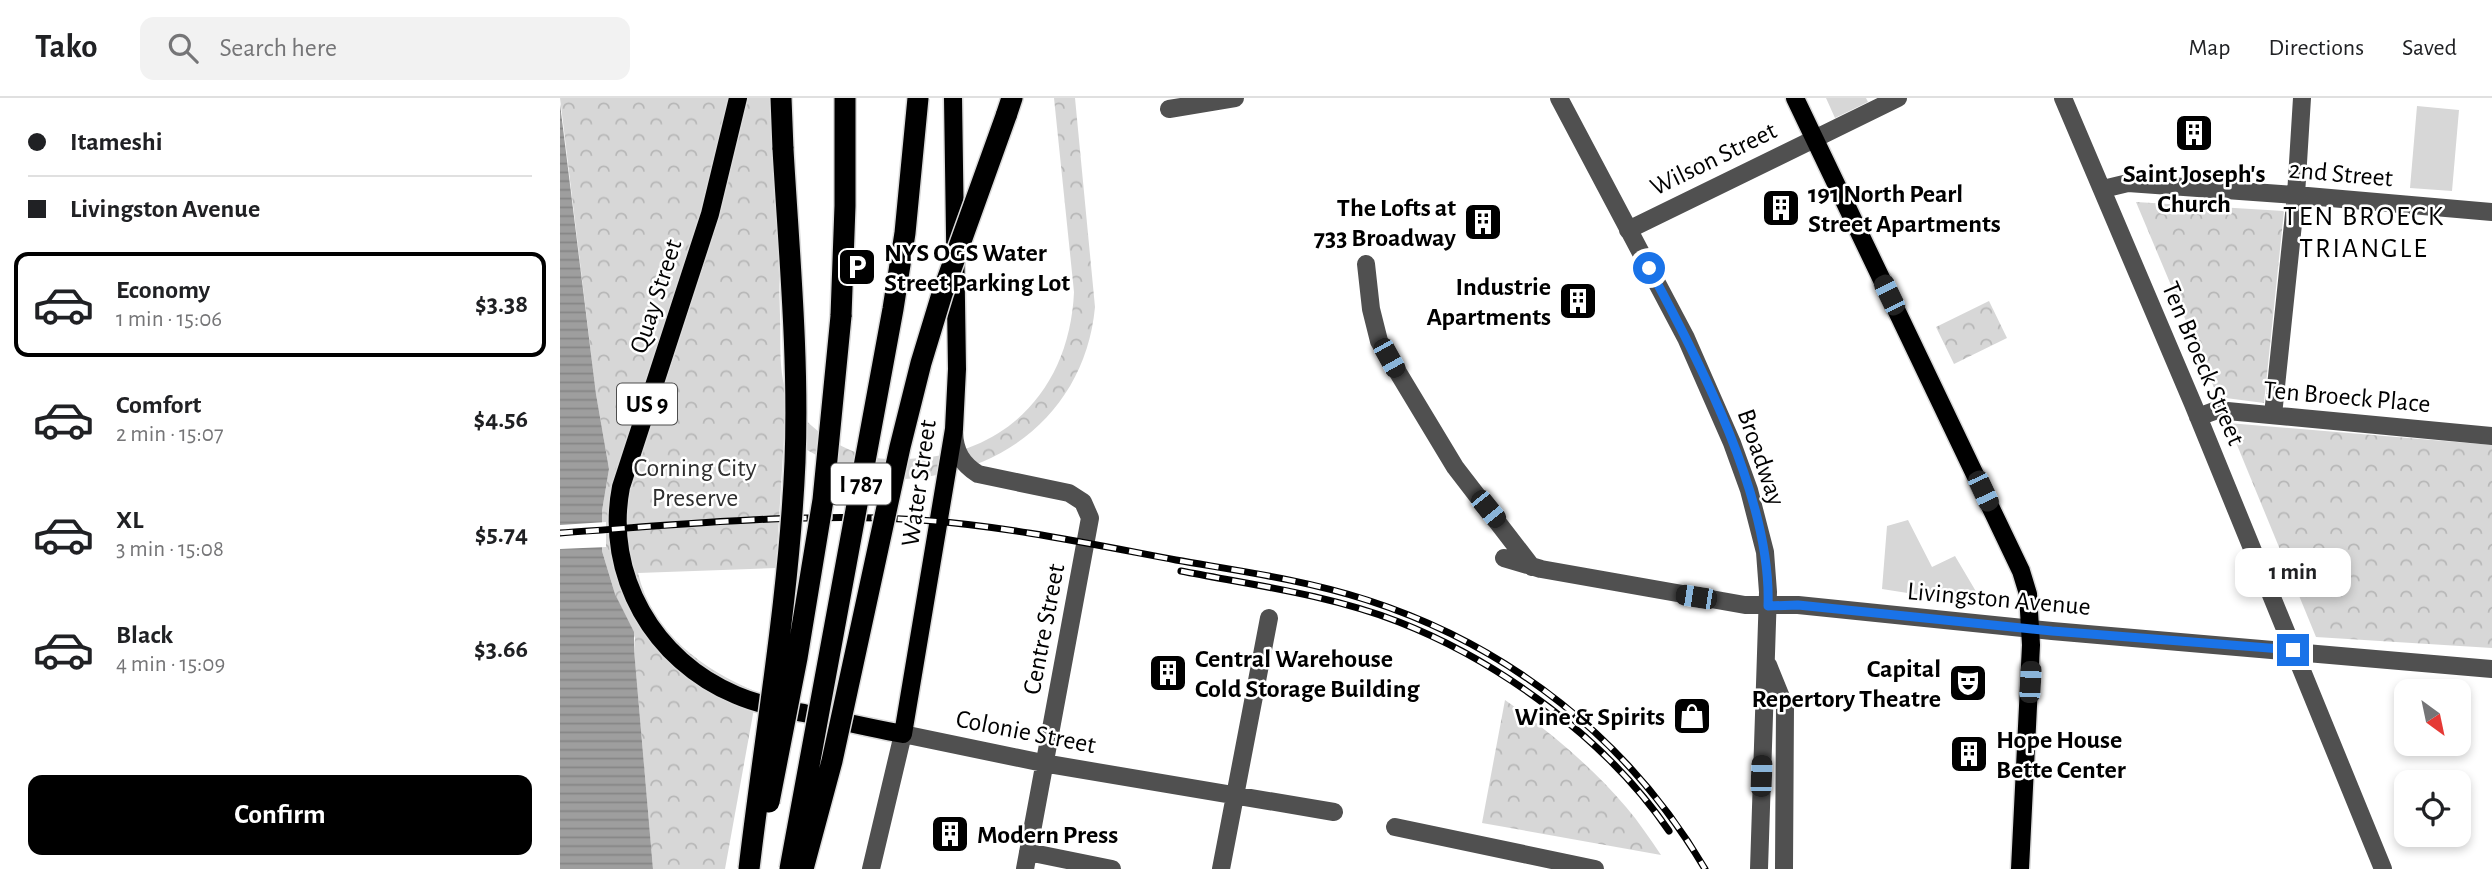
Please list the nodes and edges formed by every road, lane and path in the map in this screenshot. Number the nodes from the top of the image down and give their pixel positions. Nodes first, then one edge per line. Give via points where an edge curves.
1 (738, 98) edge
2 (781, 98) edge
3 (845, 98) edge
4 (918, 98) edge
5 (953, 98) edge
6 (1012, 98) edge
7 (1236, 98) edge
8 (1559, 98) edge
9 (1795, 98) edge
10 (1898, 98) edge
11 (2063, 98) edge
12 (2302, 98) edge
13 (1205, 101) edge
14 (1169, 109) dead end
15 (1815, 140) junction
16 (2103, 189) junction
17 (2296, 195) junction
18 (2492, 212) edge
19 (1628, 230) junction
20 (1366, 264) dead end
21 (2273, 415) junction
22 (2198, 417) junction
23 (954, 429) junction
24 (2492, 436) edge
25 (1504, 558) dead end
26 (1532, 567) junction
27 (1768, 606) junction
28 (1269, 618) dead end
29 (2031, 628) junction
30 (2293, 650) junction
31 (1765, 658) junction
32 (2492, 669) edge
33 (713, 683) joint
34 (903, 734) junction
35 (1043, 763) junction
36 (1236, 794) junction
37 (1334, 812) dead end
38 (1395, 827) dead end
39 (1027, 860) edge
40 (749, 869) edge
41 (756, 869) edge
42 (790, 869) edge
43 (803, 869) edge
44 (871, 869) edge
45 (1112, 869) edge
46 (1221, 869) edge
47 (1595, 869) edge
48 (1759, 869) edge
49 (1784, 869) edge
50 (2020, 869) edge
51 (2383, 869) edge

1 - 33 main road, Quay Street / US 9 via 710,214 629,458 617,520 624,572 643,616 672,651
2 - 40 highway, bridge via 795,465 778,660
3 - 41 highway, I 787, bridge via 844,262 828,463 797,658
4 - 42 highway, I 787, bridge via 893,309
5 - 23 main road, Water Street
6 - 43 highway, bridge via 921,363 832,761
7 - 13 street
8 - 19 street, Broadway
9 - 15 main road
10 - 15 street, Wilson Street
11 - 16 street, Ten Broeck Street
12 - 17 street
13 - 14 street
15 - 19 street, Wilson Street
15 - 29 main road via 2021,571
16 - 17 street, 2nd Street via 2128,183
16 - 22 street, Ten Broeck Street
17 - 18 street, 2nd Street
17 - 21 street
19 - 27 street, Broadway via 1686,338 1732,443 1765,552
20 - 26 street via 1379,341 1455,467
21 - 22 street, Ten Broeck Place via 2217,410
21 - 24 street, Ten Broeck Place
22 - 30 street, Ten Broeck Street
23 - 34 main road, Water Street
23 - 35 street, Centre Street via 959,455 967,467 978,474 1069,493 1083,502 1091,520
25 - 26 street, Livingston Avenue
26 - 27 street, Livingston Avenue
27 - 29 street, Livingston Avenue
27 - 31 street, Broadway
28 - 36 street
29 - 30 street, Livingston Avenue
29 - 50 main road
30 - 32 street, Livingston Avenue
30 - 51 street, Ten Broeck Street
31 - 48 street, Broadway
31 - 49 street via 1784,707
33 - 34 main road, Colonie Street / US 9 via 754,702
34 - 35 street, Colonie Street
34 - 44 street, Water Street
35 - 36 street, Colonie Street
35 - 39 street, Centre Street
36 - 37 street, Colonie Street
36 - 46 street
38 - 47 street
39 - 45 street

